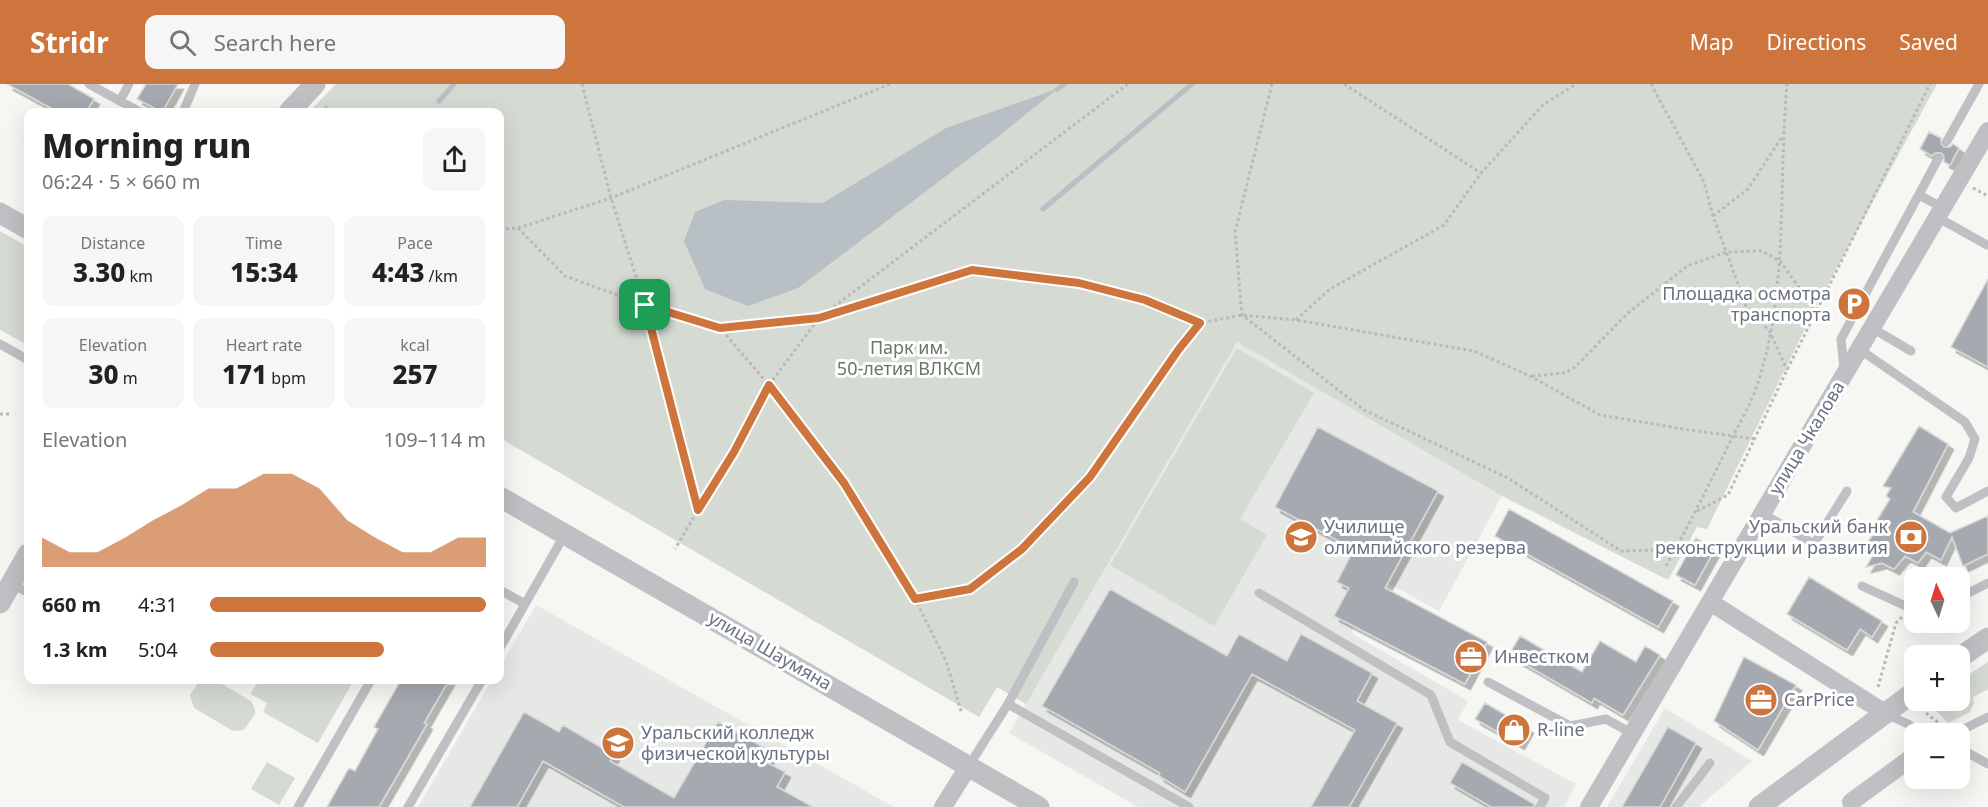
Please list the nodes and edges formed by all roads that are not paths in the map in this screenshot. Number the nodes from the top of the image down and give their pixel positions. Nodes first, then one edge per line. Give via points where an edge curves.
1 (89, 84) edge
2 (129, 84) edge
3 (195, 84) edge
4 (315, 84) edge
5 (1979, 84) edge
6 (120, 101) junction
7 (133, 108) edge
8 (185, 108) edge
9 (293, 108) edge
10 (1988, 131) edge
11 (1947, 141) dead end
12 (1938, 159) dead end
13 (1919, 195) junction
14 (1940, 212) junction
15 (0, 213) edge
16 (24, 227) edge
17 (1987, 245) edge
18 (1872, 328) junction
19 (0, 344) edge
20 (1859, 349) junction
21 (1911, 351) dead end
22 (24, 358) edge
23 (1844, 375) junction
24 (1847, 491) dead end
25 (1988, 491) edge
26 (504, 499) edge
27 (1762, 513) junction
28 (565, 534) junction
29 (24, 571) edge
30 (1074, 582) dead end
31 (1988, 583) edge
32 (1862, 586) dead end
33 (20, 588) edge
34 (504, 592) edge
35 (1970, 592) edge
36 (1259, 593) dead end
37 (1710, 602) junction
38 (0, 603) edge
39 (525, 604) junction
40 (1904, 604) edge
41 (1988, 638) edge
42 (504, 641) edge
43 (1970, 650) edge
44 (1488, 682) dead end
45 (369, 684) edge
46 (480, 684) edge
47 (1904, 699) edge
48 (1008, 704) junction
49 (1885, 713) junction
50 (1988, 717) edge
51 (1906, 723) edge
52 (1970, 726) edge
53 (1633, 734) junction
54 (1970, 754) edge
55 (1710, 763) dead end
56 (1904, 763) edge
57 (1988, 764) edge
58 (968, 767) junction
59 (1851, 802) dead end
60 (298, 807) edge
61 (408, 807) edge
62 (943, 807) edge
63 (1039, 807) edge
64 (1188, 807) edge
65 (1540, 807) edge
66 (1589, 807) edge
67 (1676, 807) edge
68 (1759, 807) edge

1 - 6 lane
2 - 6 lane
3 - 8 lane
4 - 9 street
5 - 11 lane
6 - 7 lane
10 - 14 street, улица Чкалова
12 - 13 lane
13 - 14 lane
13 - 23 lane via 1841,339
14 - 17 lane
14 - 18 street, улица Чкалова
15 - 16 street
18 - 20 street, улица Чкалова
18 - 21 lane
19 - 22 lane
20 - 23 street, улица Чкалова
20 - 25 lane via 1965,422 1976,439 1946,496 1956,508
23 - 27 street, улица Чкалова
24 - 27 lane via 1814,544
26 - 28 street, улица Шаумяна
27 - 37 street, улица Чкалова
28 - 39 lane
28 - 58 street, улица Шаумяна
29 - 33 street
30 - 48 lane
31 - 35 lane
32 - 40 lane
33 - 38 street
34 - 39 lane
36 - 65 lane via 1431,694 1450,742 1545,798
37 - 49 street
37 - 53 street, улица Чкалова
39 - 42 lane
41 - 43 street
44 - 53 lane via 1570,726 1606,719
45 - 60 lane
46 - 61 lane
47 - 49 street
48 - 58 lane
48 - 64 lane
49 - 51 lane
49 - 68 street
50 - 52 lane
53 - 66 street, улица Чкалова
54 - 57 lane
55 - 67 lane
56 - 59 street
58 - 62 street
58 - 63 street, улица Шаумяна

